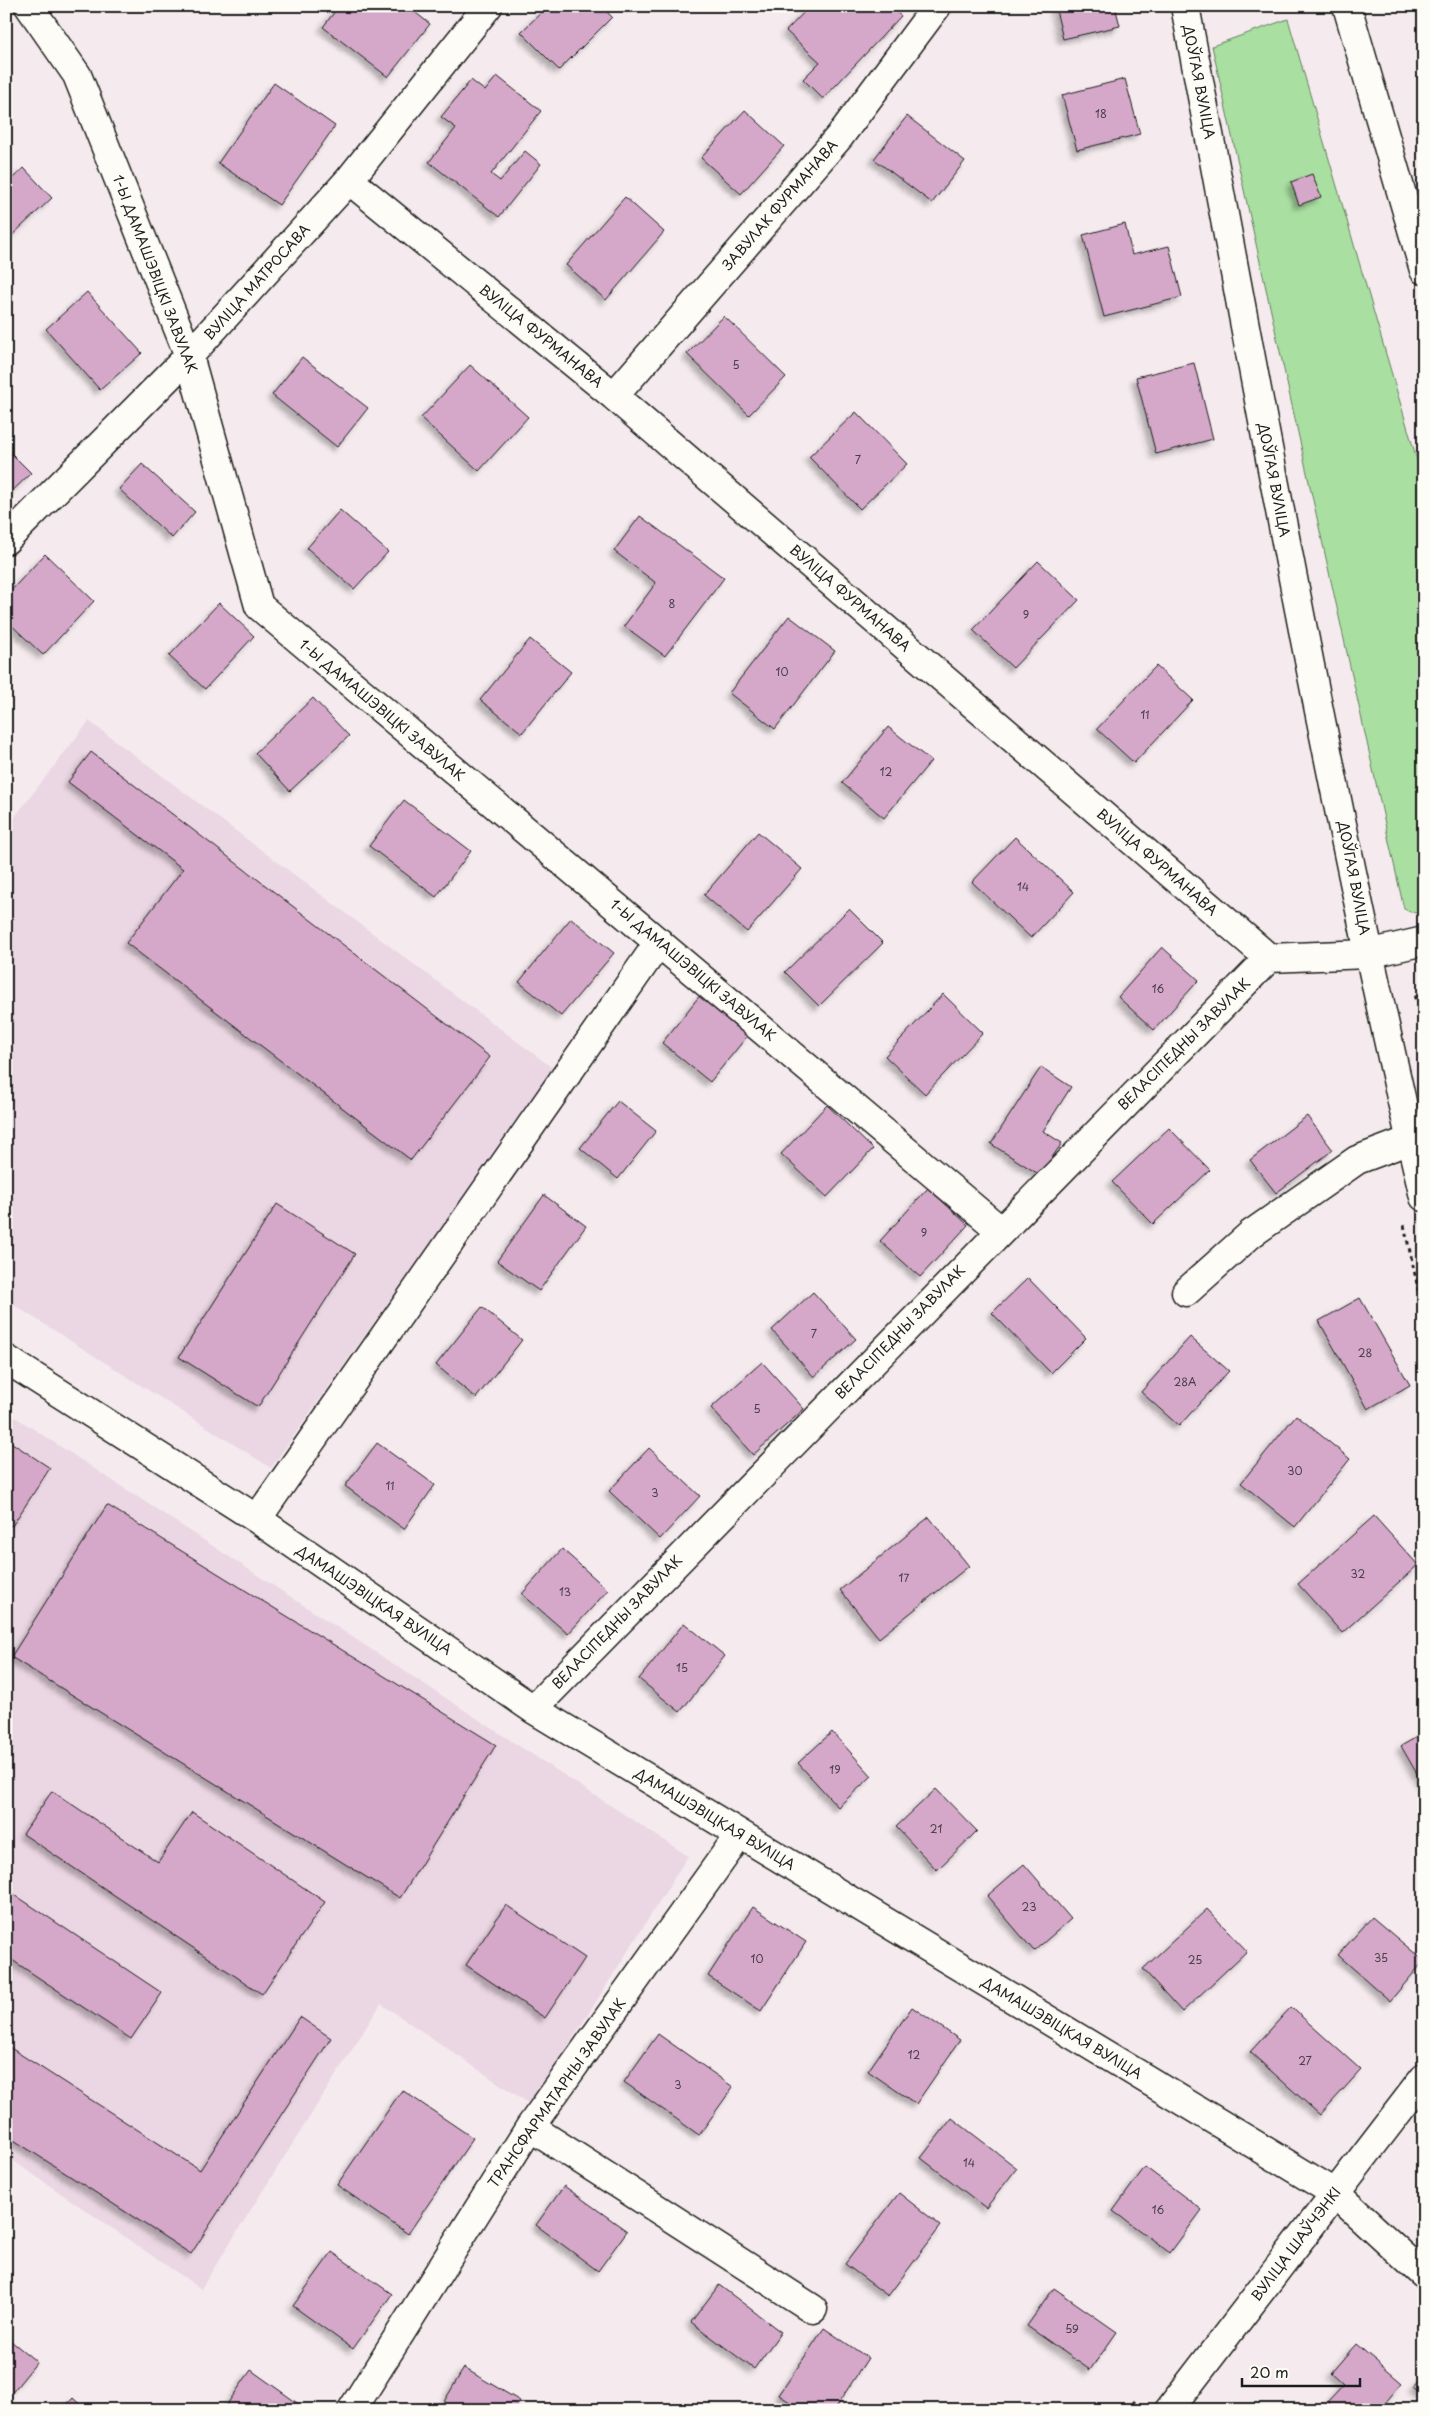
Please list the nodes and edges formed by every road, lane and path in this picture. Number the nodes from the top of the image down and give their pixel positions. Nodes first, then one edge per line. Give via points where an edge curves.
1 (29, 6) edge
2 (488, 6) edge
3 (937, 6) edge
4 (1185, 6) edge
5 (1346, 6) edge
6 (349, 180) junction
7 (1424, 270) edge
8 (189, 356) junction
9 (614, 396) junction
10 (6, 540) edge
11 (1424, 941) edge
12 (659, 942) junction
13 (1368, 954) junction
14 (1269, 958) junction
15 (1410, 1140) junction
16 (1424, 1197) edge
17 (1000, 1230) junction
18 (1186, 1292) dead end
19 (6, 1359) edge
20 (256, 1519) junction
21 (533, 1709) junction
22 (740, 1834) junction
23 (1424, 2078) edge
24 (530, 2127) junction
25 (1335, 2193) junction
26 (1424, 2275) edge
27 (813, 2309) dead end
28 (352, 2410) edge
29 (1169, 2410) edge

1 - 8 street, 1-Ы ДАМАШЭВІЦКІ ЗАВУЛАК via 78,75
2 - 6 street, ВУЛІЦА МАТРОСАВА
3 - 9 street, ЗАВУЛАК ФУРМАНАВА via 840,136
4 - 13 street, ДОЎГАЯ ВУЛІЦА via 1282,525
5 - 7 street
6 - 8 street, ВУЛІЦА МАТРОСАВА
6 - 9 street, ВУЛІЦА ФУРМАНАВА
8 - 10 street, ВУЛІЦА МАТРОСАВА
8 - 12 street, 1-Ы ДАМАШЭВІЦКІ ЗАВУЛАК via 258,606
9 - 14 street, ВУЛІЦА ФУРМАНАВА
11 - 13 street, ДОЎГАЯ ВУЛІЦА
12 - 17 street, 1-Ы ДАМАШЭВІЦКІ ЗАВУЛАК
12 - 20 street
13 - 14 street
13 - 15 street, ДОЎГАЯ ВУЛІЦА
14 - 17 street, ВЕЛАСІПЕДНЫ ЗАВУЛАК
15 - 16 street, ДОЎГАЯ ВУЛІЦА
15 - 18 street via 1357,1160 1251,1234
17 - 21 street, ВЕЛАСІПЕДНЫ ЗАВУЛАК
19 - 20 street, ДАМАШЭВІЦКАЯ ВУЛІЦА
20 - 21 street, ДАМАШЭВІЦКАЯ ВУЛІЦА
21 - 22 street, ДАМАШЭВІЦКАЯ ВУЛІЦА
22 - 24 street, ТРАНСФАРМАТАРНЫ ЗАВУЛАК
22 - 25 street, ДАМАШЭВІЦКАЯ ВУЛІЦА
23 - 25 street, ВУЛІЦА ШАЎЧЭНКІ
24 - 27 street
24 - 28 street, ТРАНСФАРМАТАРНЫ ЗАВУЛАК
25 - 26 street, ДАМАШЭВІЦКАЯ ВУЛІЦА
25 - 29 street, ВУЛІЦА ШАЎЧЭНКІ

